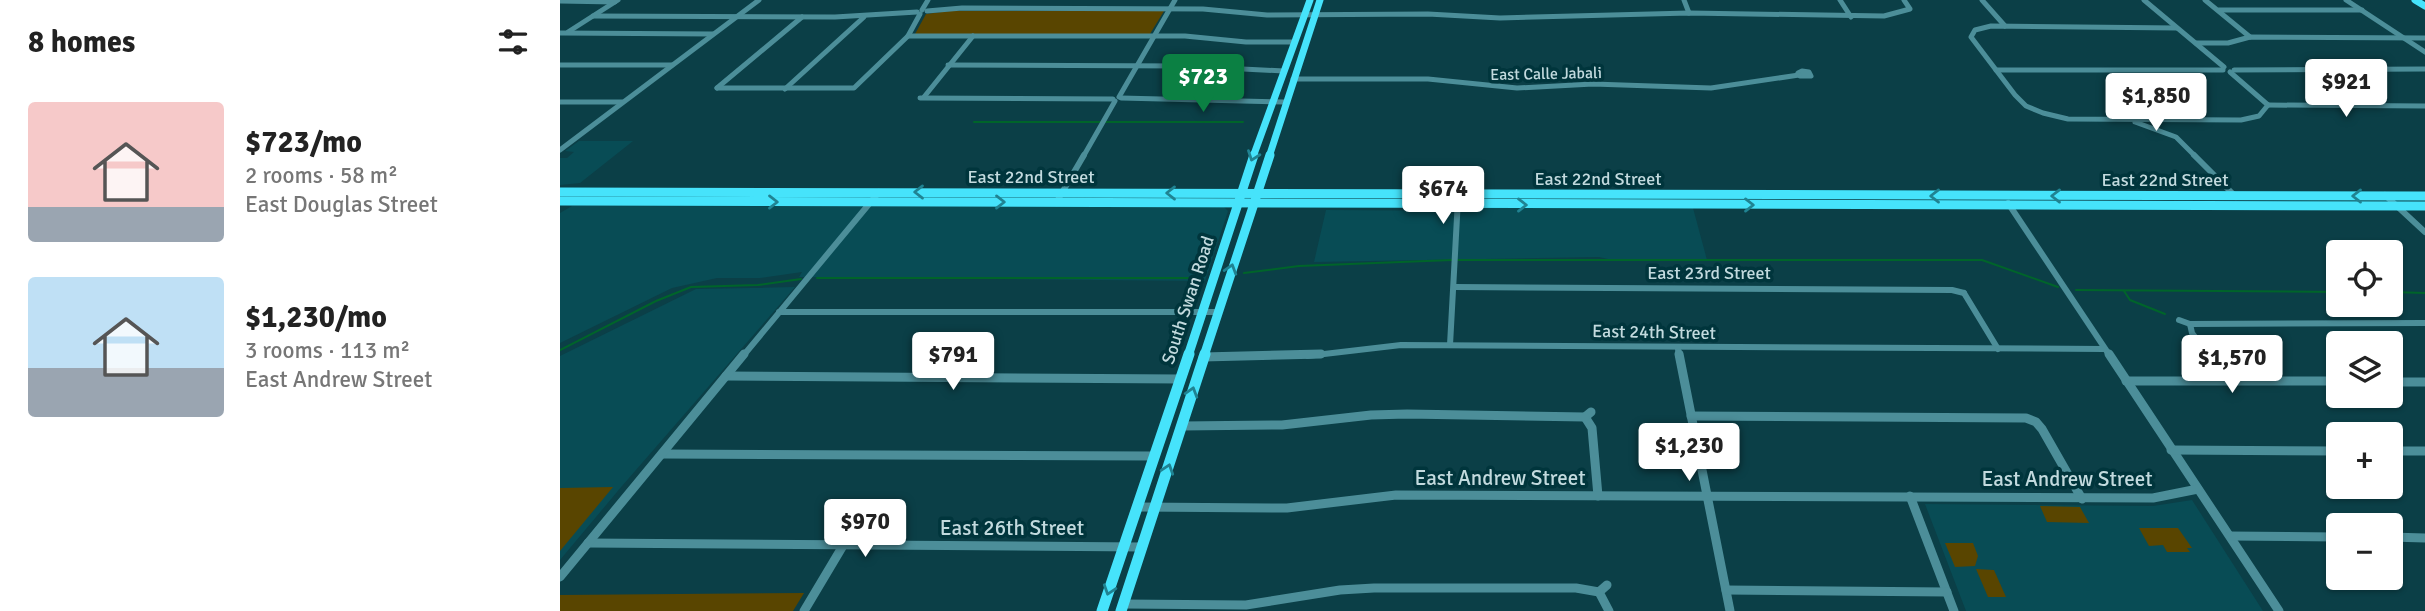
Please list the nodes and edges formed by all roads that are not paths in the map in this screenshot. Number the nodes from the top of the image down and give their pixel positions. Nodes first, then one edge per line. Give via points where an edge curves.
1 (759, 0) edge
2 (928, 0) edge
3 (1175, 0) edge
4 (1310, 0) edge
5 (1320, 0) edge
6 (1684, 0) edge
7 (1840, 0) edge
8 (1904, 0) edge
9 (1982, 0) edge
10 (2144, 0) edge
11 (2206, 0) edge
12 (2346, 0) edge
13 (2415, 0) edge
14 (560, 1) edge
15 (616, 1) edge
16 (2425, 6) edge
17 (1170, 9) junction
18 (2219, 10) junction
19 (2362, 10) junction
20 (921, 12) junction
21 (1689, 13) junction
22 (1309, 15) junction
23 (593, 16) junction
24 (864, 16) junction
25 (737, 17) junction
26 (802, 17) junction
27 (1850, 17) junction
28 (2006, 26) junction
29 (2177, 28) junction
30 (562, 34) edge
31 (714, 34) junction
32 (908, 36) junction
33 (973, 36) junction
34 (1154, 36) junction
35 (2250, 37) junction
36 (2404, 38) junction
37 (2425, 38) edge
38 (1293, 42) junction
39 (2196, 43) junction
40 (2425, 52) edge
41 (560, 65) edge
42 (673, 65) junction
43 (948, 65) junction
44 (1137, 66) junction
45 (2224, 69) junction
46 (2425, 69) edge
47 (1996, 70) junction
48 (1284, 71) junction
49 (2232, 71) junction
50 (1799, 75) dead end
51 (1293, 79) junction
52 (785, 89) junction
53 (1117, 99) junction
54 (560, 102) edge
55 (1273, 102) junction
56 (1285, 102) junction
57 (624, 103) junction
58 (2268, 105) junction
59 (2425, 106) edge
60 (2124, 120) junction
61 (2188, 121) junction
62 (2176, 137) junction
63 (562, 147) edge
64 (560, 192) edge
65 (879, 192) junction
66 (1061, 193) junction
67 (2385, 195) junction
68 (2425, 195) edge
69 (1802, 196) junction
70 (2003, 196) junction
71 (2236, 196) junction
72 (1238, 199) junction
73 (1253, 199) junction
74 (1458, 200) junction
75 (1601, 200) junction
76 (560, 201) edge
77 (870, 202) junction
78 (1056, 203) junction
79 (1805, 205) junction
80 (2010, 206) junction
81 (2246, 206) junction
82 (2395, 206) junction
83 (2425, 206) edge
84 (2425, 232) edge
85 (1454, 288) junction
86 (779, 312) junction
87 (1217, 312) junction
88 (1203, 313) junction
89 (2179, 320) dead end
90 (2425, 323) edge
91 (2190, 324) junction
92 (1450, 345) junction
93 (1678, 349) junction
94 (1998, 349) junction
95 (2104, 349) junction
96 (1203, 357) junction
97 (726, 376) junction
98 (1181, 379) junction
99 (2126, 381) junction
100 (2231, 381) junction
101 (2326, 381) edge
102 (2403, 382) edge
103 (2425, 382) edge
104 (1691, 416) junction
105 (1182, 426) junction
106 (2171, 450) junction
107 (2326, 451) edge
108 (2403, 451) edge
109 (2425, 451) edge
110 (662, 454) junction
111 (1155, 456) junction
112 (2198, 489) junction
113 (1707, 495) junction
114 (1598, 496) junction
115 (1910, 496) junction
116 (2082, 499) junction
117 (1138, 507) junction
118 (1155, 507) junction
119 (2230, 536) junction
120 (2326, 537) edge
121 (2403, 537) edge
122 (2425, 538) edge
123 (588, 543) junction
124 (844, 544) junction
125 (1123, 546) junction
126 (1142, 547) junction
127 (560, 577) edge
128 (1726, 590) junction
129 (1947, 592) junction
130 (1122, 607) edge
131 (804, 611) edge
132 (1102, 611) edge
133 (1609, 611) edge
134 (1730, 611) edge
135 (1954, 611) edge
136 (2279, 611) edge

1 - 25 street
2 - 20 street
3 - 17 street
4 - 22 main road, South Swan Road
5 - 22 main road, South Swan Road
6 - 21 street
7 - 27 street
8 - 27 street via 1910,12
9 - 28 street
10 - 29 street
11 - 18 street
12 - 19 street
13 - 16 main road
14 - 15 street
15 - 23 street
17 - 20 street
17 - 22 street
17 - 34 street
18 - 19 street
18 - 35 street
19 - 36 street
20 - 24 street
20 - 32 street
21 - 22 street via 1556,18
21 - 27 street
22 - 38 main road, South Swan Road
22 - 51 main road, South Swan Road
23 - 25 street
23 - 30 street
24 - 26 street
24 - 52 street
25 - 26 street
25 - 31 street
26 - 52 street via 717,88
28 - 29 street
28 - 47 street via 1980,28 1971,35
29 - 39 street
30 - 31 street
31 - 42 street
32 - 33 street
32 - 52 street via 853,89
33 - 34 street
33 - 43 street
34 - 38 street
34 - 44 street
35 - 36 street
35 - 39 street via 2228,43
36 - 37 street
36 - 40 street
38 - 48 main road, South Swan Road
39 - 45 street
41 - 42 street
42 - 57 street
43 - 44 street
43 - 53 street via 922,97
44 - 48 street
44 - 53 street
45 - 47 street
45 - 49 street
46 - 49 street
47 - 60 street via 2023,102 2043,113 2068,119
48 - 55 main road, South Swan Road
49 - 58 street
50 - 51 street, East Calle Jabali via 1711,88 1593,84 1517,88 1428,79
51 - 56 main road, South Swan Road
53 - 55 street
53 - 66 street
54 - 57 street
55 - 56 street
55 -> 72 main road, South Swan Road
56 - 73 main road, South Swan Road
57 - 63 street
58 - 59 street
58 - 61 street via 2255,118
60 - 61 street
60 - 62 street
61 - 62 street
62 - 71 street
64 - 65 main road, East 22nd Street
66 -> 65 main road, East 22nd Street
65 - 77 street
72 -> 66 main road, East 22nd Street
66 - 78 street
67 - 68 main road, East 22nd Street
67 -> 71 main road, East 22nd Street
67 - 82 street
70 -> 69 main road, East 22nd Street
69 - 75 main road, East 22nd Street
69 - 79 main road
71 -> 70 main road, East 22nd Street
70 - 80 street
71 - 81 street
72 - 73 main road, East 22nd Street
72 - 78 main road, East 22nd Street
72 - 88 main road, South Swan Road
73 - 74 main road, East 22nd Street
87 -> 73 main road, South Swan Road
74 - 75 main road, East 22nd Street
74 - 85 street
75 -> 79 main road, East 22nd Street
76 -> 77 main road, East 22nd Street
77 -> 78 main road, East 22nd Street
77 - 86 street
79 - 80 main road, East 22nd Street
80 - 81 main road, East 22nd Street
80 - 95 street
81 - 82 main road, East 22nd Street
82 - 83 main road, East 22nd Street
82 - 84 street
85 - 92 street
85 - 94 street, East 23rd Street via 1966,291
86 - 88 street
86 - 97 street
87 - 88 street
87 - 96 main road, South Swan Road
88 - 98 main road, South Swan Road
89 - 91 street
90 - 91 street
91 - 100 street via 2192,333
92 - 93 street, East 24th Street
92 - 96 street, East 24th Street via 1401,345 1300,357
93 - 94 street, East 24th Street
93 - 104 street
94 - 95 street, East 24th Street
95 - 99 street
105 -> 96 main road, South Swan Road
97 - 98 street
97 - 110 street
98 - 111 main road, South Swan Road
99 - 100 street
99 - 106 street
100 - 101 street
102 - 103 street
104 - 113 street
104 - 116 street via 2036,417
105 - 114 street via 1282,425 1371,415 1588,414
118 -> 105 main road, South Swan Road
106 - 107 street
106 - 112 street
108 - 109 street
110 - 111 street
110 - 123 street
111 - 117 main road, South Swan Road
112 - 116 street, East Andrew Street via 2153,498
112 - 119 street
113 - 114 street, East Andrew Street
113 - 115 street, East Andrew Street
113 - 128 street
114 - 118 street, East Andrew Street via 1396,495 1287,508
115 - 116 street, East Andrew Street
115 - 129 street
117 - 118 street, East Andrew Street
117 - 125 main road, South Swan Road
118 - 126 main road, South Swan Road
119 - 120 street
119 - 136 street
121 - 122 street
123 - 124 street, East 26th Street
123 - 127 street
124 - 125 street, East 26th Street
124 - 131 street
125 - 126 street, East 26th Street
125 -> 132 main road, South Swan Road
126 - 130 main road, South Swan Road
128 - 129 street
128 - 134 street
129 - 135 street
130 - 133 street via 1246,605 1374,588 1576,588 1603,589

